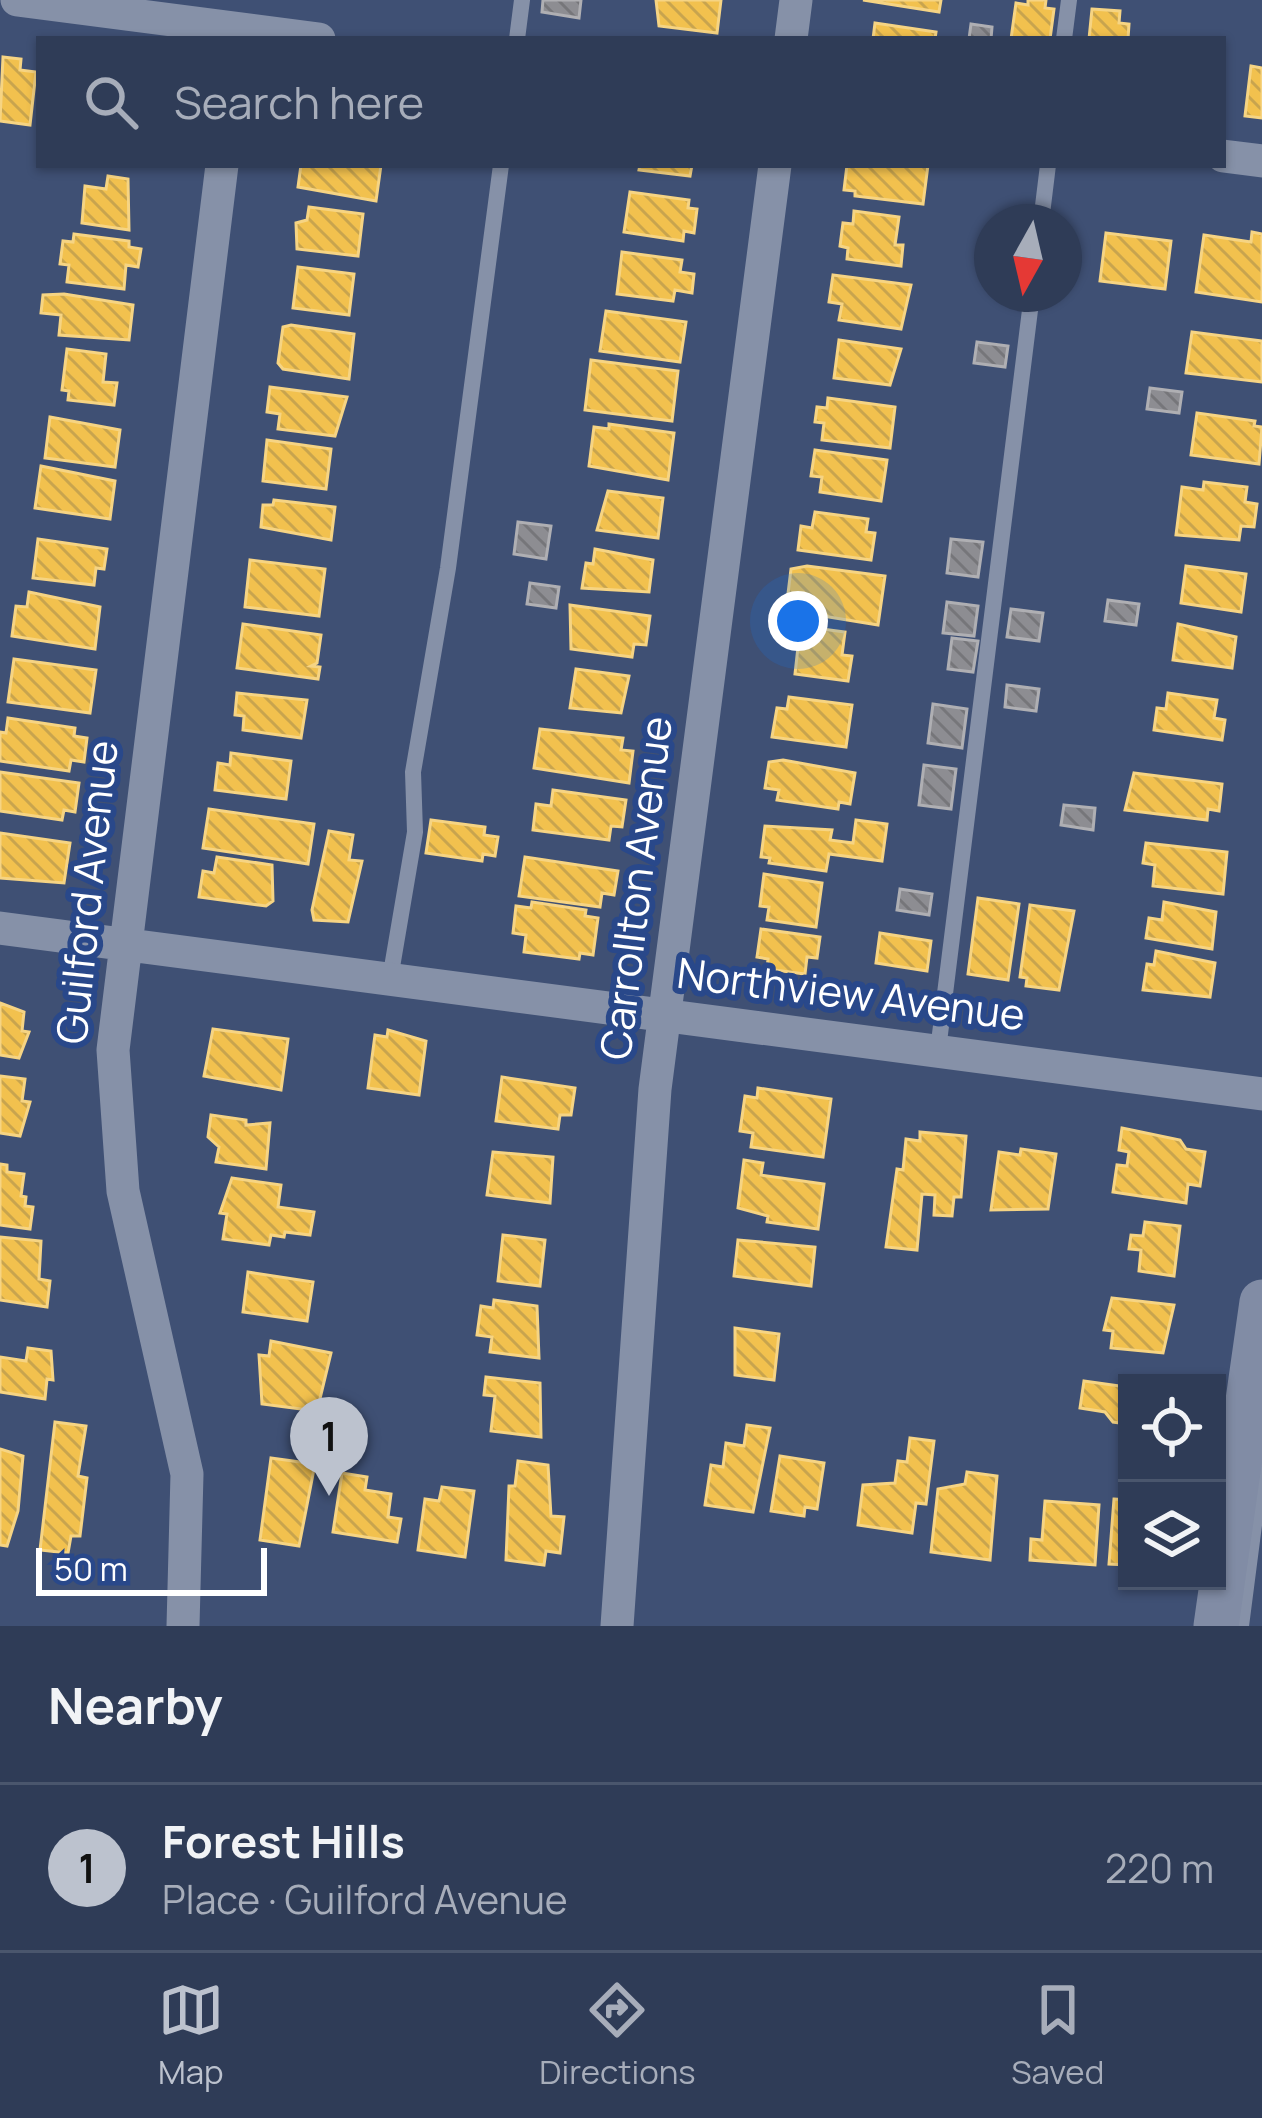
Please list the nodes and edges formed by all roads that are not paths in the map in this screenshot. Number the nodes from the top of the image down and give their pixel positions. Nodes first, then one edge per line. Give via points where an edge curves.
1 (17, 0) edge
2 (522, 0) edge
3 (796, 0) edge
4 (1069, 0) edge
5 (240, 22) edge
6 (305, 36) edge
7 (517, 36) edge
8 (790, 36) edge
9 (1064, 36) edge
10 (1226, 156) edge
11 (1262, 161) edge
12 (222, 168) edge
13 (501, 168) edge
14 (775, 168) edge
15 (1048, 168) edge
16 (1043, 204) edge
17 (1030, 312) edge
18 (0, 928) edge
19 (123, 945) junction
20 (390, 979) junction
21 (664, 1015) junction
22 (938, 1051) junction
23 (1262, 1094) edge
24 (1262, 1302) edge
25 (1262, 1463) edge
26 (183, 1626) edge
27 (617, 1626) edge
28 (1216, 1626) edge
29 (1241, 1626) edge

1 - 5 street
2 - 7 lane
3 - 8 street
4 - 9 lane
5 - 6 street
10 - 11 street
12 - 19 street, Guilford Avenue
13 - 20 lane
14 - 21 street, Carrollton Avenue
15 - 16 lane
17 - 22 lane
18 - 19 street, Northview Avenue
19 - 20 street, Northview Avenue
19 - 26 street, Guilford Avenue via 115,1136 182,1438
20 - 21 street, Northview Avenue
21 - 22 street, Northview Avenue
21 - 27 street, Carrollton Avenue
22 - 23 street, Northview Avenue
24 - 28 main road
25 - 29 lane

